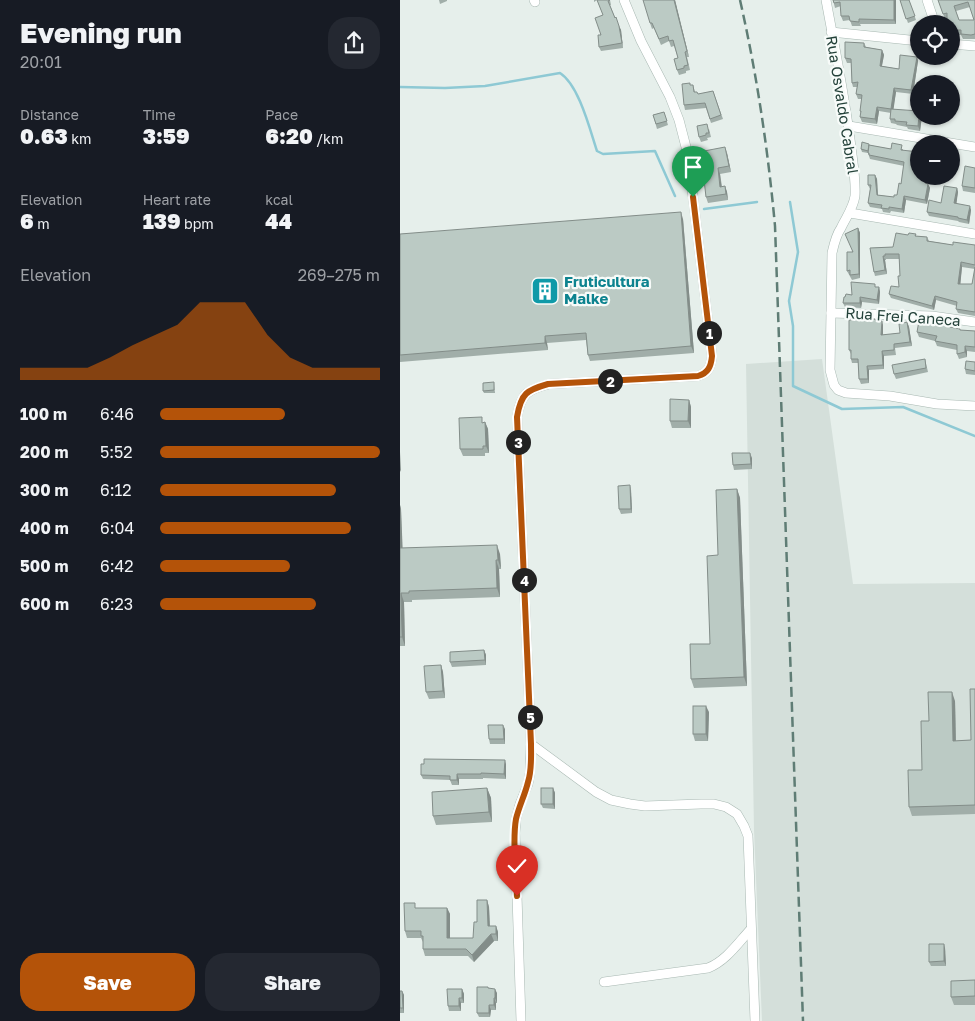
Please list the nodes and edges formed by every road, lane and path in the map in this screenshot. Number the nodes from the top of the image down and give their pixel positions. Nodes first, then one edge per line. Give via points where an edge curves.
1 (624, 0) edge
2 (826, 0) edge
3 (927, 0) edge
4 (932, 15) edge
5 (832, 32) junction
6 (910, 39) edge
7 (960, 45) edge
8 (975, 46) edge
9 (849, 126) junction
10 (975, 146) edge
11 (850, 213) junction
12 (975, 234) edge
13 (831, 313) junction
14 (975, 322) edge
15 (975, 406) edge
16 (531, 744) junction
17 (751, 929) junction
18 (604, 982) dead end
19 (521, 1021) edge
20 (755, 1021) edge

1 - 16 street via 670,97 686,147 712,356 708,370 698,376 548,384 534,388 519,403
2 - 5 street, Rua Osvaldo Cabral
3 - 4 street
5 - 6 street
5 - 9 street, Rua Osvaldo Cabral
7 - 8 street
9 - 10 street
9 - 11 street, Rua Osvaldo Cabral via 855,194
11 - 12 street
11 - 13 street, Rua Osvaldo Cabral via 833,245
13 - 14 street, Rua Frei Caneca via 924,315
13 - 15 street, Rua Osvaldo Cabral via 830,370 838,390
16 - 17 street via 596,792 612,800 645,806 714,804 736,814 748,836
16 - 19 street via 530,773 515,833
17 - 18 street via 722,960 708,968
17 - 20 street

